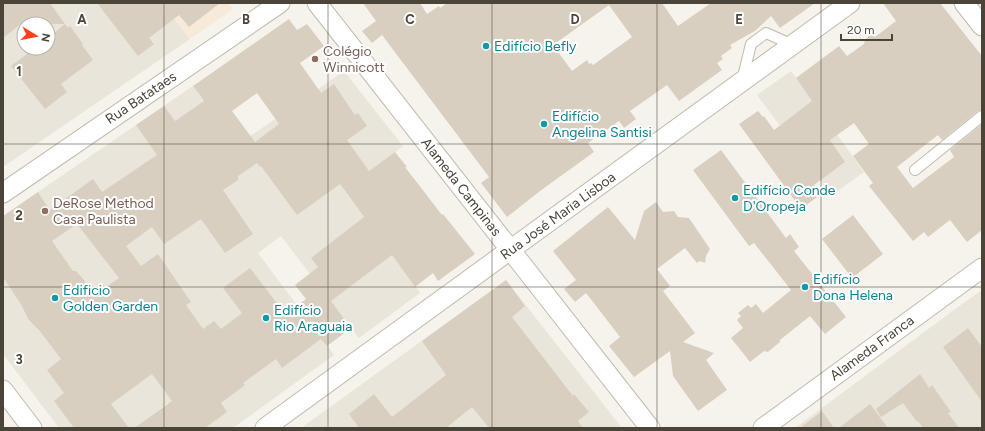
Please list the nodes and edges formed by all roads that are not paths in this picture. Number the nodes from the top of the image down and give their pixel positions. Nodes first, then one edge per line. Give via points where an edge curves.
1 (280, 3) edge
2 (317, 3) edge
3 (850, 3) edge
4 (964, 3) edge
5 (982, 26) edge
6 (793, 45) junction
7 (742, 82) junction
8 (982, 116) edge
9 (915, 170) dead end
10 (3, 193) edge
11 (510, 250) junction
12 (982, 268) edge
13 (3, 390) edge
14 (32, 428) edge
15 (265, 428) edge
16 (650, 428) edge
17 (763, 428) edge

1 - 10 street, Rua Batataes
2 - 11 street, Alameda Campinas
3 - 6 street, Rua José Maria Lisboa
4 - 5 street
6 - 7 street, Rua José Maria Lisboa
6 - 7 lane via 766,33 751,44
7 - 11 street, Rua José Maria Lisboa
8 - 9 lane
11 - 15 street, Rua José Maria Lisboa
11 - 16 street, Alameda Campinas
12 - 17 street, Alameda Franca
13 - 14 street

